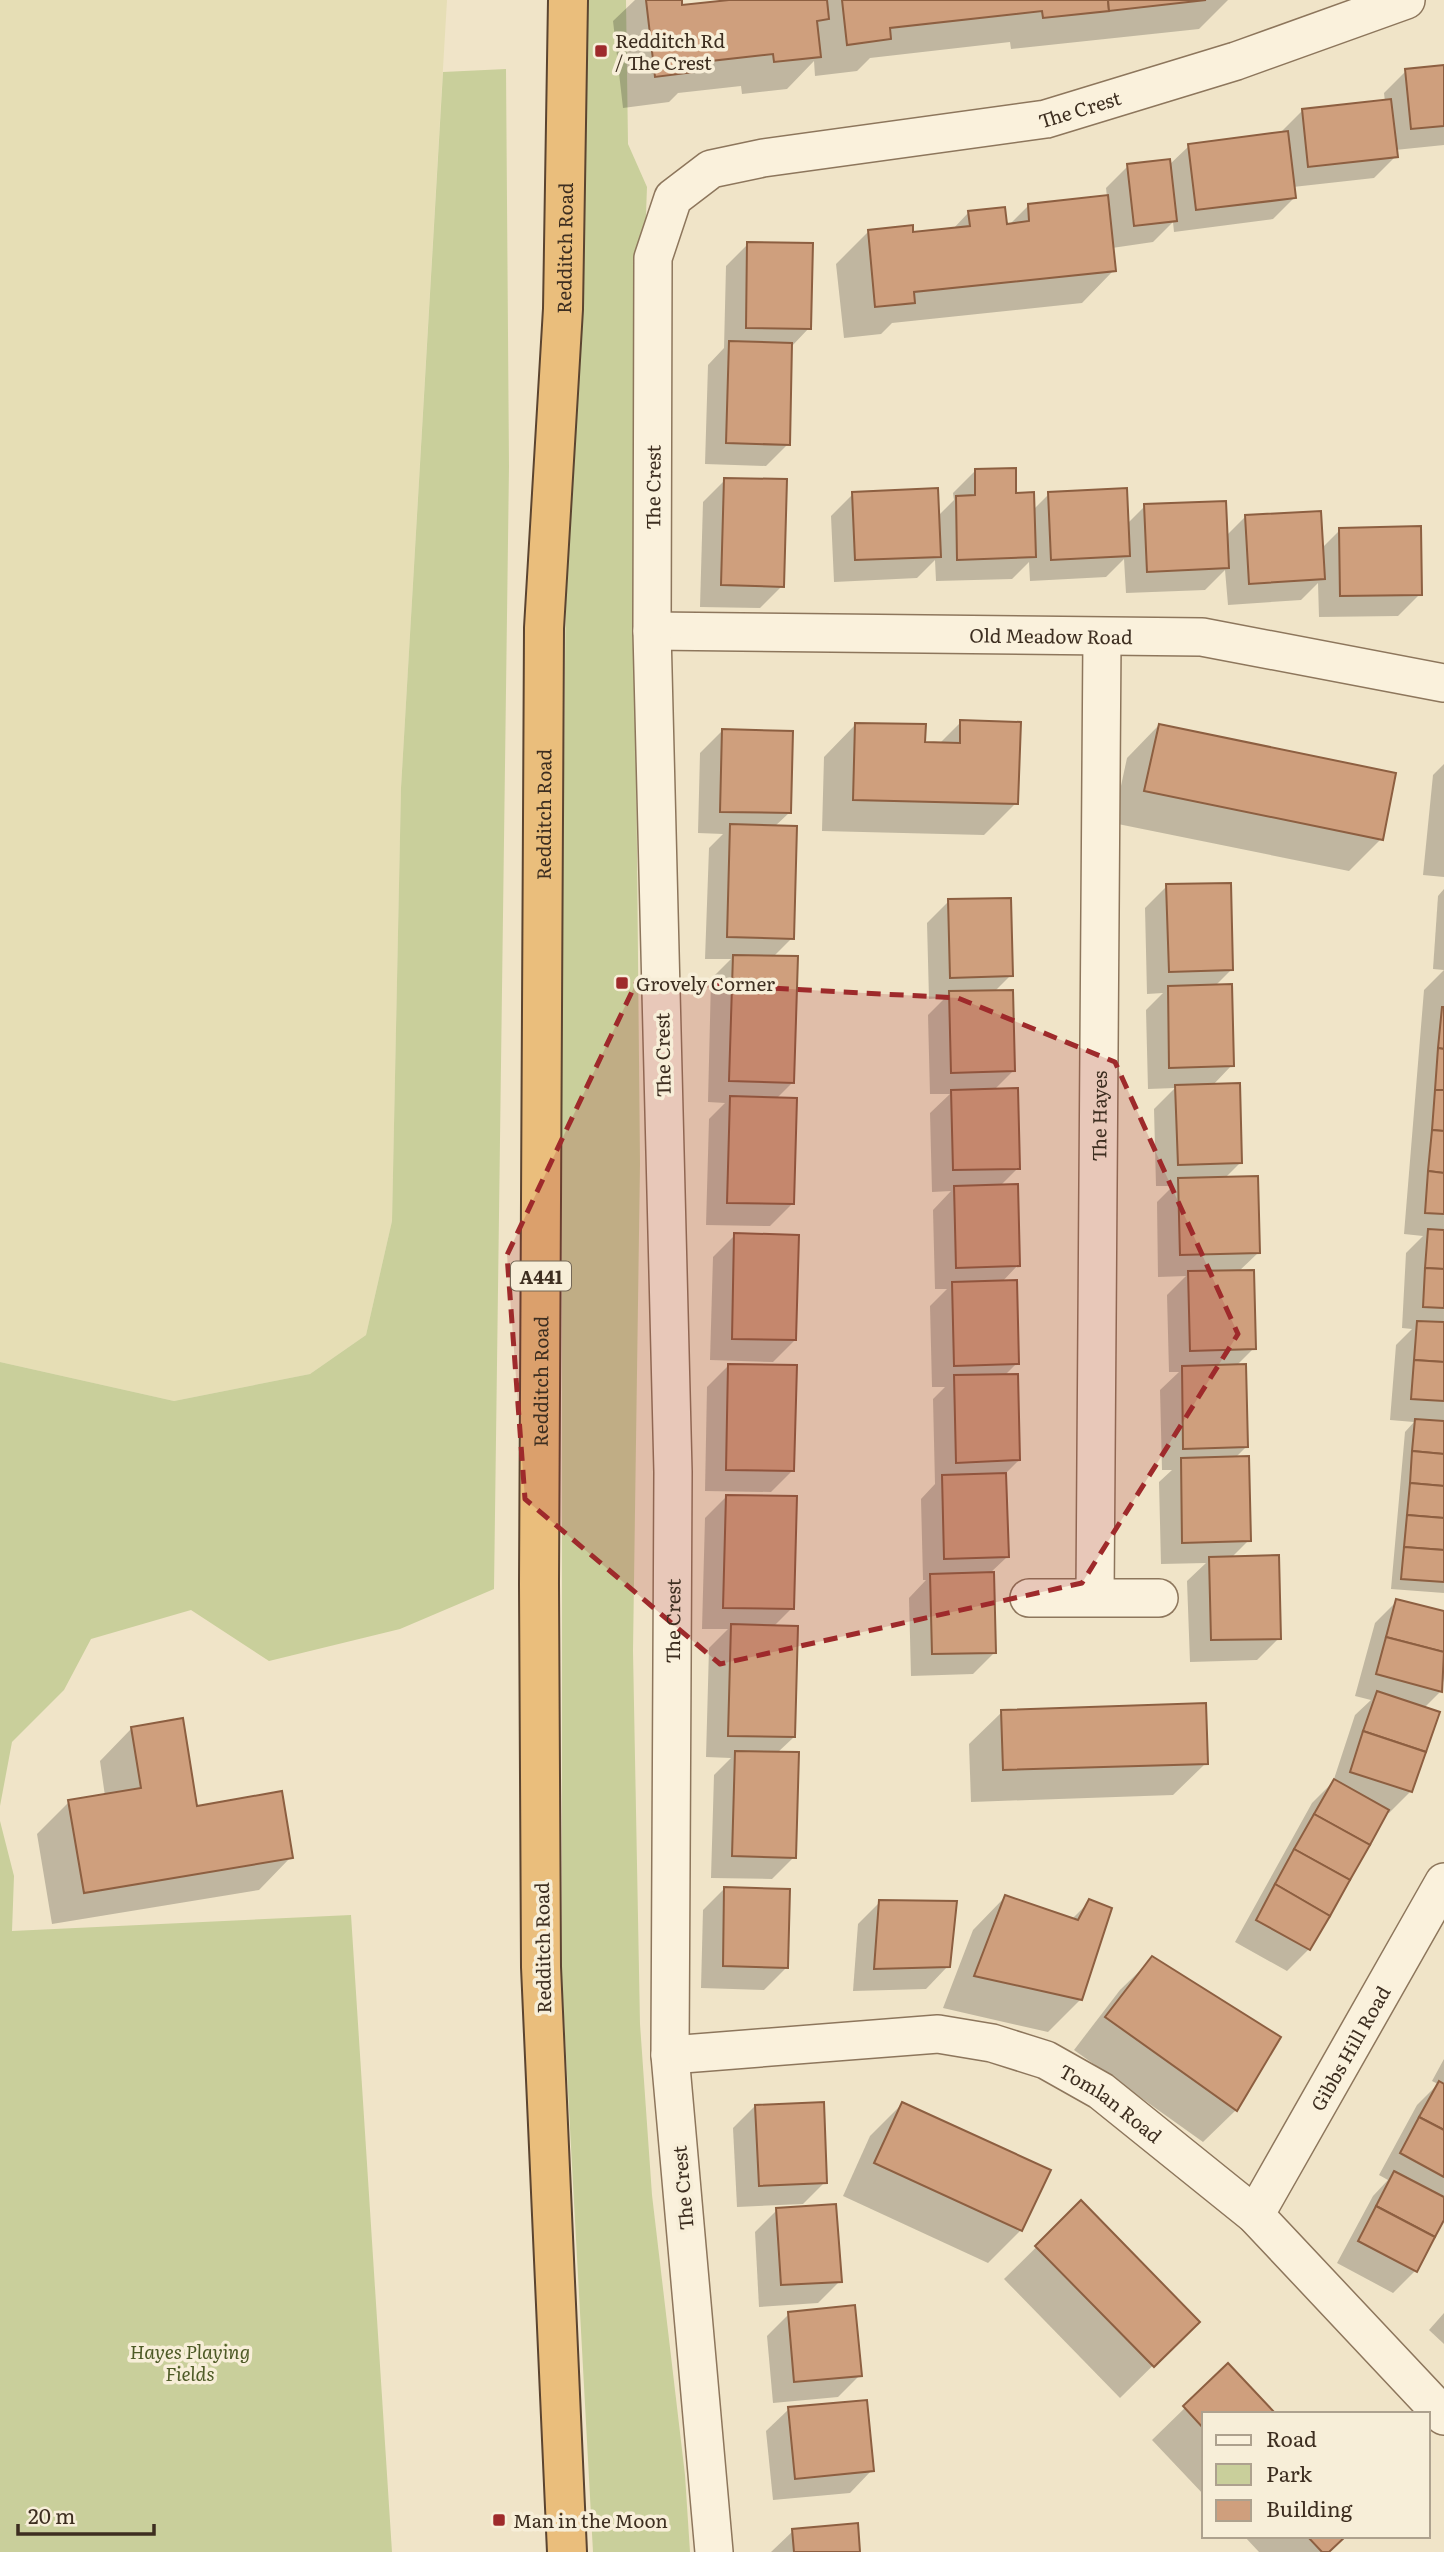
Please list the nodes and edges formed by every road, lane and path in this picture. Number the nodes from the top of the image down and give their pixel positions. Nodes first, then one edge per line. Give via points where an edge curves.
1 (568, 0) edge
2 (1406, 0) edge
3 (652, 631) junction
4 (1102, 638) junction
5 (1444, 683) edge
6 (1095, 1596) junction
7 (1029, 1598) dead end
8 (1159, 1598) dead end
9 (1444, 1882) edge
10 (670, 2055) junction
11 (1255, 2214) junction
12 (1444, 2416) edge
13 (567, 2552) edge
14 (714, 2552) edge

1 - 13 highway, Redditch Road / A441 via 563,309 544,628 539,1584 541,1967
2 - 3 street, The Crest via 1237,61 1046,119 711,169 673,198 653,258
3 - 4 street, Old Meadow Road
3 - 10 street, The Crest via 673,1472
4 - 5 street, Old Meadow Road via 1202,637
4 - 6 street, The Hayes
6 - 7 street
6 - 8 street
9 - 11 street, Gibbs Hill Road
10 - 11 street, Tomlan Road via 938,2034 992,2043 1046,2060 1101,2091
10 - 14 street, The Crest
11 - 12 street, Tomlan Road

